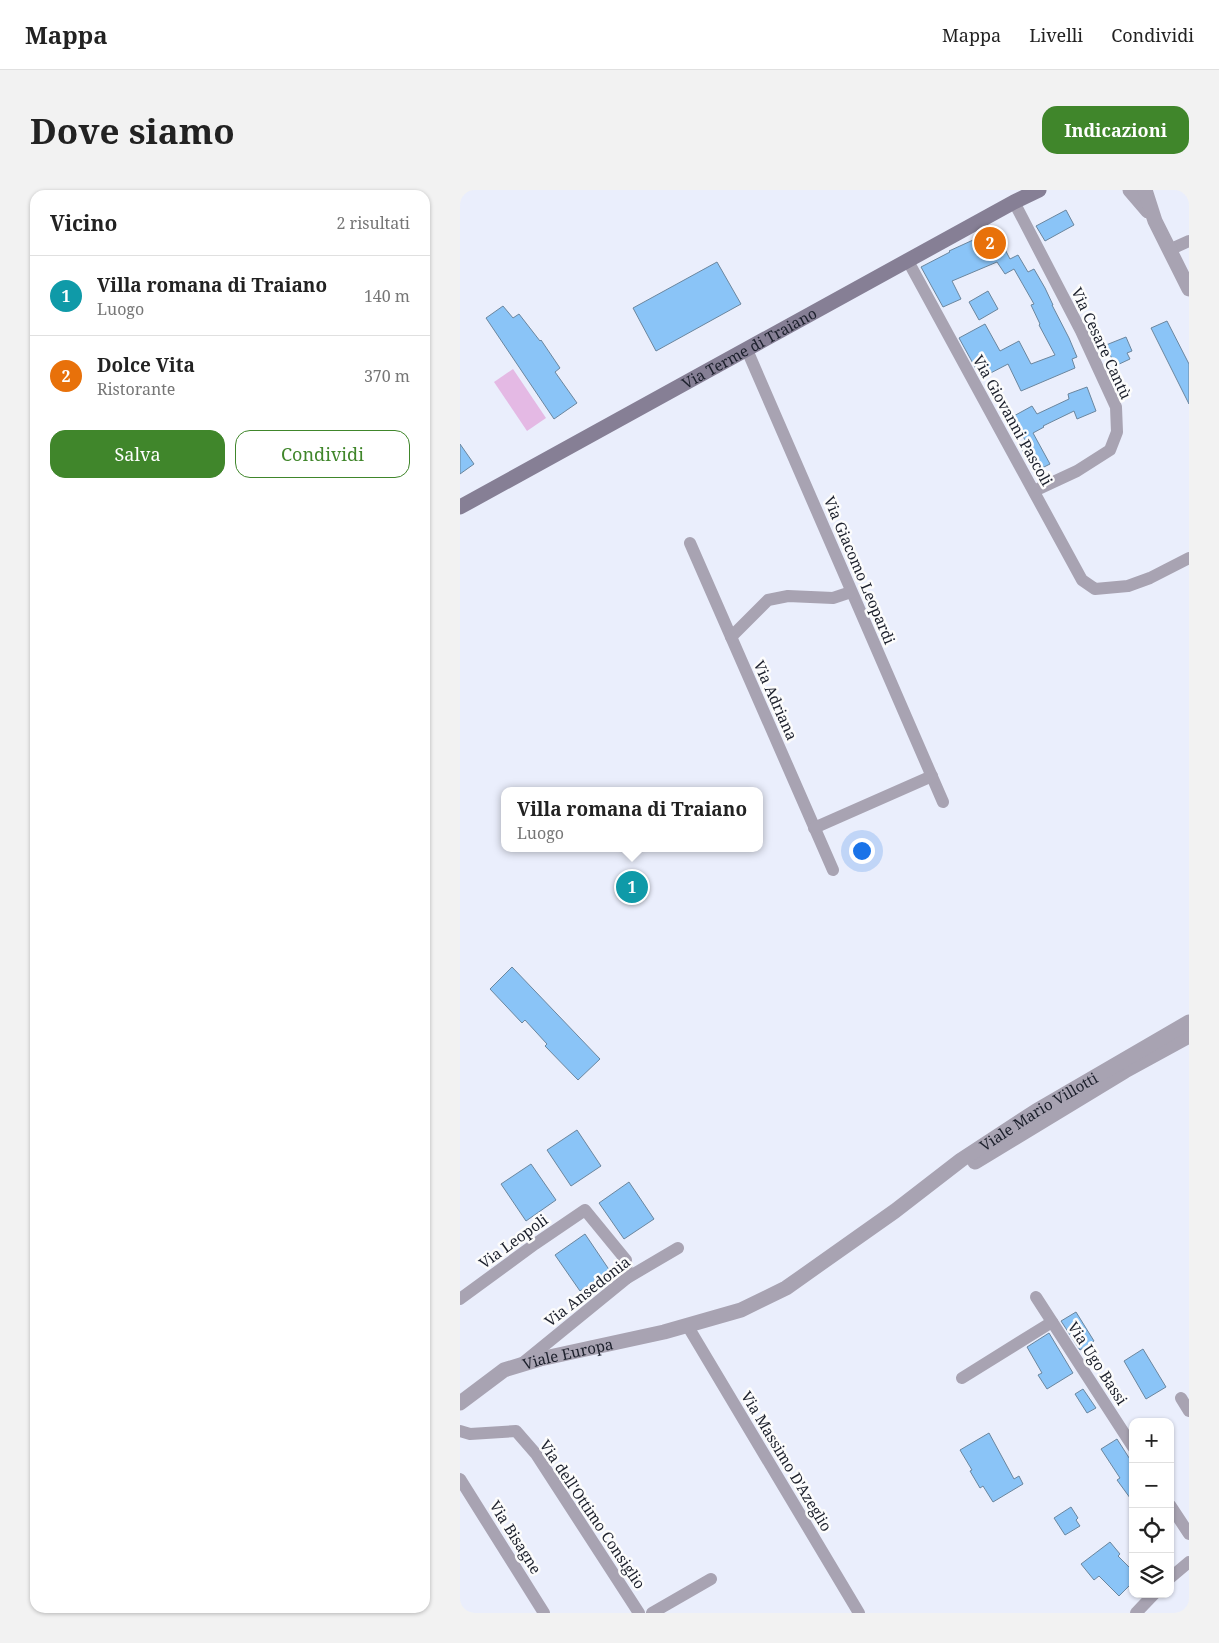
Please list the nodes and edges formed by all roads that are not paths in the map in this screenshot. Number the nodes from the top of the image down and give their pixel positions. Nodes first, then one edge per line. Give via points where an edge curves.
1 (1039, 190) edge
2 (1130, 190) edge
3 (1145, 190) edge
4 (1014, 202) junction
5 (1155, 221) junction
6 (1189, 241) edge
7 (1169, 250) junction
8 (908, 261) junction
9 (1189, 289) edge
10 (747, 350) junction
11 (1034, 491) junction
12 (460, 507) edge
13 (690, 543) dead end
14 (1189, 552) edge
15 (1189, 558) edge
16 (1174, 566) junction
17 (851, 592) junction
18 (731, 637) junction
19 (932, 776) junction
20 (943, 802) dead end
21 (814, 828) junction
22 (833, 870) dead end
23 (1189, 1022) edge
24 (1189, 1036) edge
25 (895, 1211) junction
26 (678, 1248) dead end
27 (627, 1278) junction
28 (1036, 1297) dead end
29 (460, 1300) edge
30 (1052, 1322) junction
31 (687, 1325) junction
32 (520, 1365) junction
33 (962, 1378) dead end
34 (1181, 1398) dead end
35 (460, 1403) edge
36 (1189, 1411) edge
37 (460, 1431) edge
38 (1129, 1441) edge
39 (460, 1479) edge
40 (1172, 1508) edge
41 (1189, 1534) edge
42 (1189, 1562) edge
43 (1174, 1575) edge
44 (711, 1578) dead end
45 (1150, 1598) edge
46 (544, 1613) edge
47 (639, 1613) edge
48 (652, 1613) edge
49 (859, 1613) edge
50 (1136, 1613) edge

1 - 4 main road, Via Terme di Traiano
2 - 5 street
3 - 5 street
4 - 8 main road, Via Terme di Traiano
4 - 11 street, Via Cesare Cantù via 1081,331 1116,407 1117,432 1110,450 1077,471
5 - 7 street
6 - 7 street
7 - 9 street
8 - 10 main road, Via Terme di Traiano
8 - 11 street, Via Giovanni Pascoli
10 - 12 main road, Via Terme di Traiano
10 - 17 street, Via Giacomo Leopardi
11 - 16 street, Via Giovanni Pascoli via 1082,580 1095,589 1128,586
13 - 18 street, Via Adriana
14 - 16 street
15 - 16 street
17 - 18 street via 833,598 788,596 768,600
17 - 19 street, Via Giacomo Leopardi
18 - 21 street, Via Adriana
19 - 20 street, Via Giacomo Leopardi
19 - 21 street
21 - 22 street, Via Adriana
23 - 25 street, Viale Mario Villotti via 1036,1111 961,1160
24 - 25 street, Viale Mario Villotti via 1125,1071
25 - 31 street, Viale Mario Villotti via 786,1288 741,1310
26 - 27 street, Via Ansedonia
27 - 29 street, Via Leopoli via 626,1260 585,1210
27 - 32 street, Via Ansedonia
28 - 30 street, Via Ugo Bassi
30 - 33 street
30 - 38 street, Via Ugo Bassi
31 - 32 street, Viale Europa
31 - 49 street, Via Massimo D'Azeglio
32 - 35 street, Viale Europa via 504,1370
34 - 36 street
37 - 47 street, Via dell'Ottimo Consiglio via 470,1434 516,1431 536,1454
39 - 46 street, Via Bisagne
40 - 41 street
42 - 43 street
44 - 48 street
45 - 50 street

